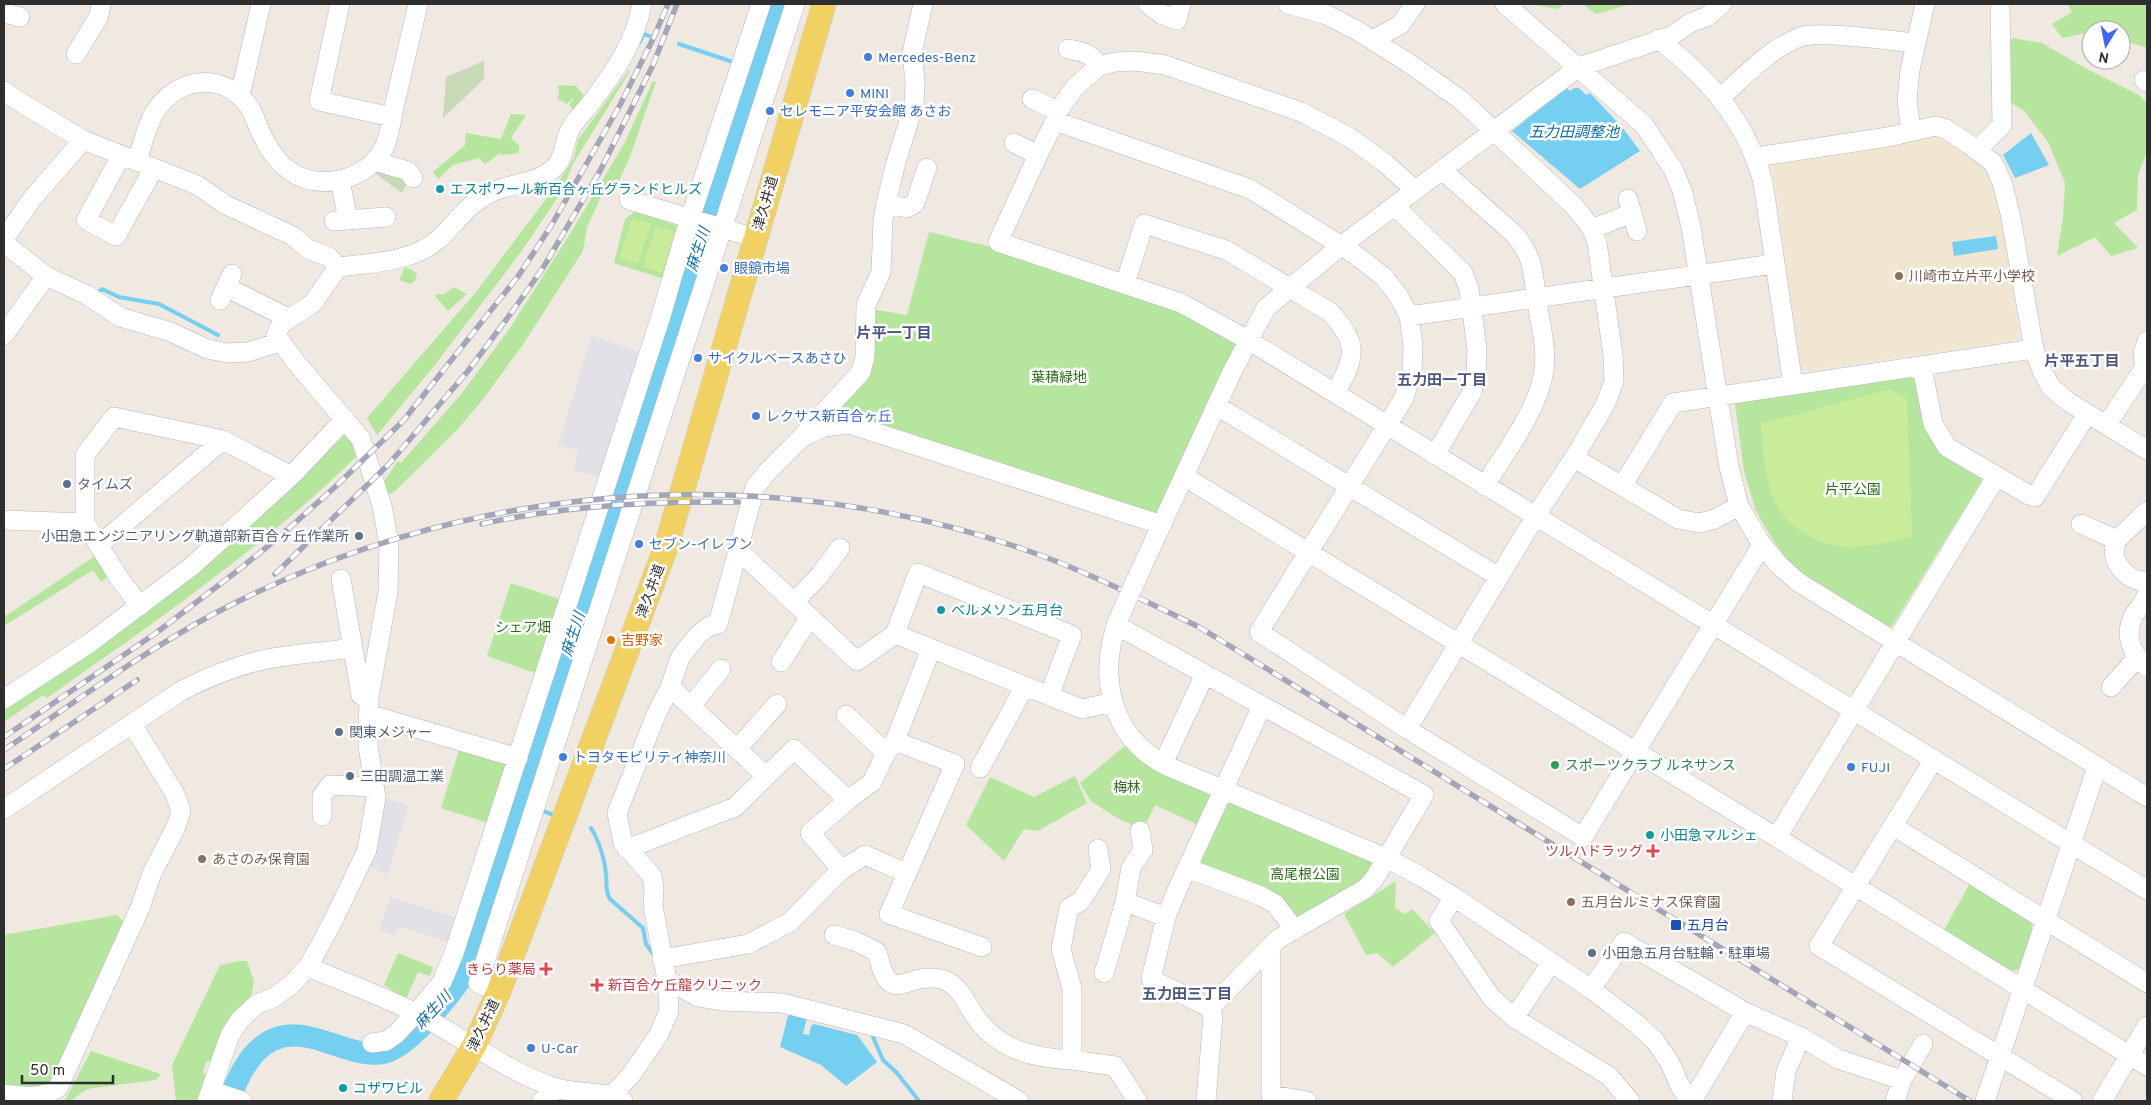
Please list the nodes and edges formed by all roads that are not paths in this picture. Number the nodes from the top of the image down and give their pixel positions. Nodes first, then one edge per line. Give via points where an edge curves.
1 (101, 4) edge
2 (261, 4) edge
3 (340, 4) edge
4 (418, 4) edge
5 (642, 4) edge
6 (761, 4) edge
7 (795, 4) edge
8 (824, 4) edge
9 (840, 4) edge
10 (923, 4) edge
11 (1148, 4) edge
12 (1182, 4) edge
13 (1288, 4) edge
14 (1415, 4) edge
15 (1505, 4) edge
16 (1722, 4) edge
17 (1925, 4) edge
18 (2000, 4) edge
19 (1658, 39) junction
20 (1372, 40) junction
21 (1915, 43) junction
22 (1068, 49) dead end
23 (76, 54) dead end
24 (1099, 66) junction
25 (1579, 67) junction
26 (4, 91) edge
27 (238, 94) junction
28 (1721, 97) junction
29 (1032, 99) dead end
30 (392, 116) junction
31 (1057, 116) junction
32 (1493, 131) junction
33 (1911, 131) junction
34 (83, 140) junction
35 (1014, 143) dead end
36 (1977, 150) junction
37 (1038, 155) junction
38 (1756, 157) junction
39 (374, 161) junction
40 (137, 162) junction
41 (927, 168) dead end
42 (1443, 171) junction
43 (414, 178) dead end
44 (340, 180) junction
45 (1415, 190) junction
46 (629, 200) dead end
47 (886, 204) junction
48 (1395, 206) junction
49 (1632, 214) dead end
50 (386, 216) dead end
51 (693, 219) junction
52 (719, 227) junction
53 (1592, 229) junction
54 (755, 238) junction
55 (4, 239) edge
56 (4, 243) edge
57 (1341, 246) junction
58 (1774, 264) junction
59 (338, 267) junction
60 (1699, 274) junction
61 (46, 276) junction
62 (1125, 284) junction
63 (226, 287) dead end
64 (1288, 288) junction
65 (1603, 288) junction
66 (1536, 297) junction
67 (1471, 306) junction
68 (1409, 316) junction
69 (288, 318) junction
70 (4, 335) edge
71 (1248, 340) junction
72 (2147, 341) edge
73 (280, 342) junction
74 (2034, 350) junction
75 (1922, 367) junction
76 (1793, 385) junction
77 (1335, 393) junction
78 (1718, 395) junction
79 (1217, 406) junction
80 (2087, 414) junction
81 (345, 419) junction
82 (2106, 424) junction
83 (1388, 426) junction
84 (802, 437) junction
85 (223, 440) junction
86 (2147, 450) edge
87 (1435, 455) junction
88 (1574, 458) junction
89 (291, 476) junction
90 (1996, 477) junction
91 (1185, 478) junction
92 (1485, 486) junction
93 (1622, 486) junction
94 (1349, 487) junction
95 (1740, 506) junction
96 (2147, 511) edge
97 (1535, 517) junction
98 (4, 520) edge
99 (85, 523) junction
100 (2081, 524) dead end
101 (1162, 525) junction
102 (2117, 540) junction
103 (99, 545) junction
104 (1762, 545) junction
105 (840, 548) dead end
106 (739, 551) junction
107 (1308, 553) junction
108 (1499, 577) junction
109 (341, 579) dead end
110 (2147, 581) edge
111 (2147, 593) edge
112 (794, 602) junction
113 (140, 606) junction
114 (810, 618) junction
115 (1118, 621) junction
116 (1714, 624) junction
117 (895, 634) junction
118 (1895, 642) junction
119 (1459, 645) junction
120 (351, 648) junction
121 (931, 649) junction
122 (781, 662) dead end
123 (2142, 662) edge
124 (721, 669) dead end
125 (1205, 674) junction
126 (1026, 686) junction
127 (670, 687) junction
128 (2110, 687) dead end
129 (1049, 696) junction
130 (4, 700) edge
131 (1113, 702) junction
132 (777, 704) dead end
133 (368, 706) junction
134 (691, 706) junction
135 (1262, 706) junction
136 (1854, 710) junction
137 (846, 715) dead end
138 (132, 724) junction
139 (1407, 729) junction
140 (891, 747) junction
141 (737, 749) junction
142 (1636, 753) junction
143 (518, 758) junction
144 (1934, 759) junction
145 (1163, 764) junction
146 (2097, 767) junction
147 (980, 768) dead end
148 (766, 776) junction
149 (374, 787) junction
150 (1223, 790) junction
151 (2147, 797) edge
152 (848, 800) junction
153 (4, 809) edge
154 (322, 816) dead end
155 (531, 816) junction
156 (562, 826) junction
157 (1893, 826) junction
158 (1140, 831) dead end
159 (1777, 837) junction
160 (2072, 843) junction
161 (627, 849) junction
162 (1098, 849) dead end
163 (1386, 858) junction
164 (1187, 868) junction
165 (842, 870) junction
166 (906, 873) junction
167 (1855, 887) junction
168 (2147, 890) edge
169 (1454, 898) junction
170 (1125, 902) junction
171 (1166, 917) junction
172 (2046, 920) junction
173 (1295, 930) junction
174 (834, 935) dead end
175 (982, 947) dead end
176 (1271, 947) junction
177 (662, 959) junction
178 (1551, 963) junction
179 (308, 967) junction
180 (1104, 972) dead end
181 (667, 980) junction
182 (2147, 983) edge
183 (2023, 988) junction
184 (1591, 989) junction
185 (499, 991) junction
186 (1210, 1008) junction
187 (868, 1010) dead end
188 (1745, 1012) junction
189 (423, 1018) junction
190 (1514, 1018) junction
191 (2147, 1026) edge
192 (886, 1028) junction
193 (1801, 1038) junction
194 (372, 1043) dead end
195 (1923, 1044) dead end
196 (481, 1050) junction
197 (2130, 1055) junction
198 (2000, 1056) junction
199 (1072, 1060) junction
200 (2147, 1066) edge
201 (1902, 1080) junction
202 (4, 1094) edge
203 (548, 1095) edge
204 (224, 1097) edge
205 (617, 1098) edge
206 (441, 1101) edge
207 (459, 1101) edge
208 (1019, 1101) edge
209 (1137, 1101) edge
210 (1206, 1101) edge
211 (1307, 1101) edge
212 (1630, 1101) edge
213 (1691, 1101) edge
214 (1782, 1101) edge
215 (1895, 1101) edge
216 (1985, 1101) edge
217 (2073, 1101) edge
218 (2102, 1101) edge

1 - 23 street via 99,16
2 - 27 street
3 - 30 street via 319,101
4 - 30 street
5 - 59 street via 634,35 620,63 571,128 560,160 552,169 537,180 492,192 475,202 439,239 418,251 388,260
6 - 51 street
7 - 52 street
8 - 54 main road, 津久井道
9 - 196 main road, 津久井道 via 682,551 514,997
10 - 47 street via 912,53 915,92 912,116
11 - 12 street via 1177,20
13 - 20 street via 1328,15
14 - 20 street via 1400,25
15 - 25 street
16 - 19 street via 1708,16 1671,36
17 - 21 street
18 - 36 street via 2002,125
19 - 25 street
19 - 28 street
20 - 32 street via 1441,86
21 - 28 street via 1802,36 1777,48
21 - 33 street via 1907,100
22 - 24 street via 1088,53
24 - 31 street via 1075,87
24 - 45 street via 1135,61 1156,63 1301,112 1349,137
25 - 32 street
25 - 60 street via 1644,124 1665,155 1682,190
26 - 34 street
27 - 40 street via 206,81 177,89 163,100 153,115
27 - 44 street via 253,112 279,163 305,179
28 - 38 street
29 - 31 street
30 - 39 street via 385,146
31 - 37 street
31 - 57 street via 1250,189
32 - 42 street
32 - 53 street via 1575,207
33 - 36 street via 1935,126 1946,129
33 - 38 street
34 - 40 street
34 - 55 street via 32,198
35 - 37 street
36 - 74 street via 1993,163 2002,182
37 - 62 street via 998,242
38 - 58 street via 1763,182
39 - 43 street via 408,171
39 - 44 street via 355,176
40 - 59 street via 197,185 226,205 293,236 308,249 328,257
41 - 47 street via 915,203 907,208
42 - 45 street
42 - 66 street via 1524,244 1530,257
44 - 50 street via 341,220
45 - 48 street
46 - 51 street
47 - 84 street via 881,272 866,305 864,356 860,372
48 - 57 street
48 - 67 street via 1463,273
49 - 53 street
51 - 52 street
51 - 143 street
52 - 54 street
52 - 155 street
53 - 65 street
54 - 156 main road, 津久井道 via 666,547
56 - 61 street
57 - 64 street
57 - 68 street via 1384,277
58 - 60 street
58 - 76 street
59 - 69 street via 313,303
60 - 65 street
60 - 78 street
61 - 70 street
61 - 73 street via 87,295 120,317 171,332 207,349 248,352
62 - 64 street via 1144,224 1226,250
62 - 71 street via 1189,307
63 - 69 street
64 - 71 street via 1266,308
64 - 77 street via 1330,312 1351,342 1349,370
65 - 66 street
65 - 88 street via 1614,381 1606,402
66 - 67 street
66 - 92 street via 1544,369 1539,392
67 - 68 street
67 - 87 street via 1477,349 1476,377 1472,392
68 - 83 street via 1412,371 1404,398
69 - 73 street via 280,324 276,334
71 - 77 street
71 - 79 street
72 - 82 street via 2143,353 2145,367
73 - 81 street
74 - 75 street
74 - 80 street via 2051,387
75 - 76 street
75 - 90 street via 1930,414 1938,435 1947,447
76 - 78 street
77 - 83 street
78 - 93 street via 1673,403
78 - 95 street via 1728,467
79 - 91 street
79 - 94 street
80 - 82 street
80 - 90 street via 2035,497
81 - 89 street
81 - 133 street via 361,439 382,506 389,544 388,592
82 - 86 street
83 - 87 street
83 - 94 street
84 - 101 street via 824,427 849,424
84 - 106 street via 755,487
85 - 89 street
85 - 99 street via 114,417 85,455
85 - 103 street
87 - 92 street
88 - 93 street
88 - 97 street
89 - 113 street via 192,566
90 - 118 street
91 - 101 street
91 - 107 street
92 - 97 street
93 - 95 street via 1678,519 1699,523
94 - 107 street
94 - 108 street
95 - 104 street
96 - 102 street
97 - 108 street
97 - 116 street
98 - 99 street
99 - 103 street
100 - 102 street
101 - 115 street, bridge
102 - 110 street via 2115,558 2121,570 2130,578
103 - 113 street
104 - 116 street
104 - 118 street via 1798,582
105 - 112 street
106 - 112 street
106 - 127 street via 718,624 708,627 691,643 680,658
107 - 119 street
107 - 139 street via 1259,632
108 - 119 street
109 - 120 street
111 - 123 street via 2146,602 2133,616 2129,631 2130,643
112 - 114 street
113 - 130 street
114 - 117 street via 857,661
114 - 122 street
115 - 125 street
115 - 131 street via 1108,654
116 - 136 street
116 - 142 street
117 - 121 street
117 - 129 street via 918,573 1063,631 1072,635
118 - 136 street
118 - 146 street
119 - 139 street
119 - 142 street
120 - 133 street via 361,695
120 - 138 street via 250,662 224,671 181,691
121 - 126 street
121 - 140 street
123 - 128 street
124 - 134 street
125 - 135 street
125 - 145 street
126 - 129 street
126 - 147 street
127 - 134 street
127 - 161 street via 617,813
129 - 131 street via 1082,709
131 - 145 street via 1136,742
132 - 141 street
133 - 143 street
133 - 149 street via 368,746
134 - 141 street
135 - 150 street
135 - 163 street via 1424,795
136 - 144 street
136 - 159 street
137 - 140 street
138 - 153 street
138 - 202 street via 175,794 181,811 176,827 152,873 140,908 58,1088 47,1095 33,1097
139 - 142 street via 1583,837
140 - 152 street via 872,782
140 - 166 street via 955,764
141 - 148 street
142 - 159 street
143 - 189 street via 454,953
144 - 157 street
144 - 160 street
145 - 150 street
146 - 151 street
146 - 160 street
148 - 152 street via 794,748
148 - 161 street via 735,807
149 - 154 street via 330,784 322,796
149 - 179 street via 376,798 367,850
150 - 163 street
150 - 164 street
152 - 165 street via 810,832
155 - 156 street
155 - 185 street via 478,983
156 - 185 main road, 津久井道
157 - 167 street
157 - 172 street
158 - 170 street via 1143,850 1131,868
159 - 167 street
160 - 168 street
160 - 172 street
161 - 177 street via 652,876 653,906
162 - 199 street via 1101,869 1081,901 1069,908 1061,949 1072,989
163 - 169 street
163 - 173 street via 1366,889
164 - 171 street
164 - 173 street via 1275,904
165 - 166 street via 865,854
165 - 177 street via 790,922 748,944
166 - 175 street via 889,914
167 - 183 street
167 - 198 street via 1819,946
169 - 178 street
169 - 190 street via 1439,921 1491,997
170 - 171 street
170 - 180 street
171 - 186 street via 1151,979
172 - 182 street
172 - 183 street
173 - 176 street
174 - 199 street via 877,952 884,976 891,983 909,984 929,978 945,980 966,999 984,1028 1010,1047 1040,1057
176 - 186 street
176 - 211 street via 1271,1095
177 - 181 street
178 - 184 street
178 - 190 street
179 - 189 street
179 - 204 street via 291,985 273,998 257,1004 239,1021 223,1052
181 - 192 street via 698,997 782,1003
181 - 205 street via 669,1011 659,1034
183 - 197 street
183 - 198 street
184 - 188 street via 1624,942
184 - 213 street via 1655,1041
185 - 196 main road, 津久井道
186 - 210 street via 1213,1016
187 - 192 street
188 - 193 street
188 - 213 street
189 - 194 street via 386,1041
189 - 196 street
190 - 212 street via 1609,1076
191 - 197 street
192 - 208 street via 904,1034
193 - 201 street via 1838,1060
193 - 214 street via 1786,1071
195 - 201 street
196 - 203 street
196 - 206 main road, 津久井道
196 - 207 main road, 津久井道
197 - 200 street
197 - 218 street
198 - 216 street
198 - 217 street
199 - 209 street via 1115,1066
201 - 215 street
203 - 205 street

